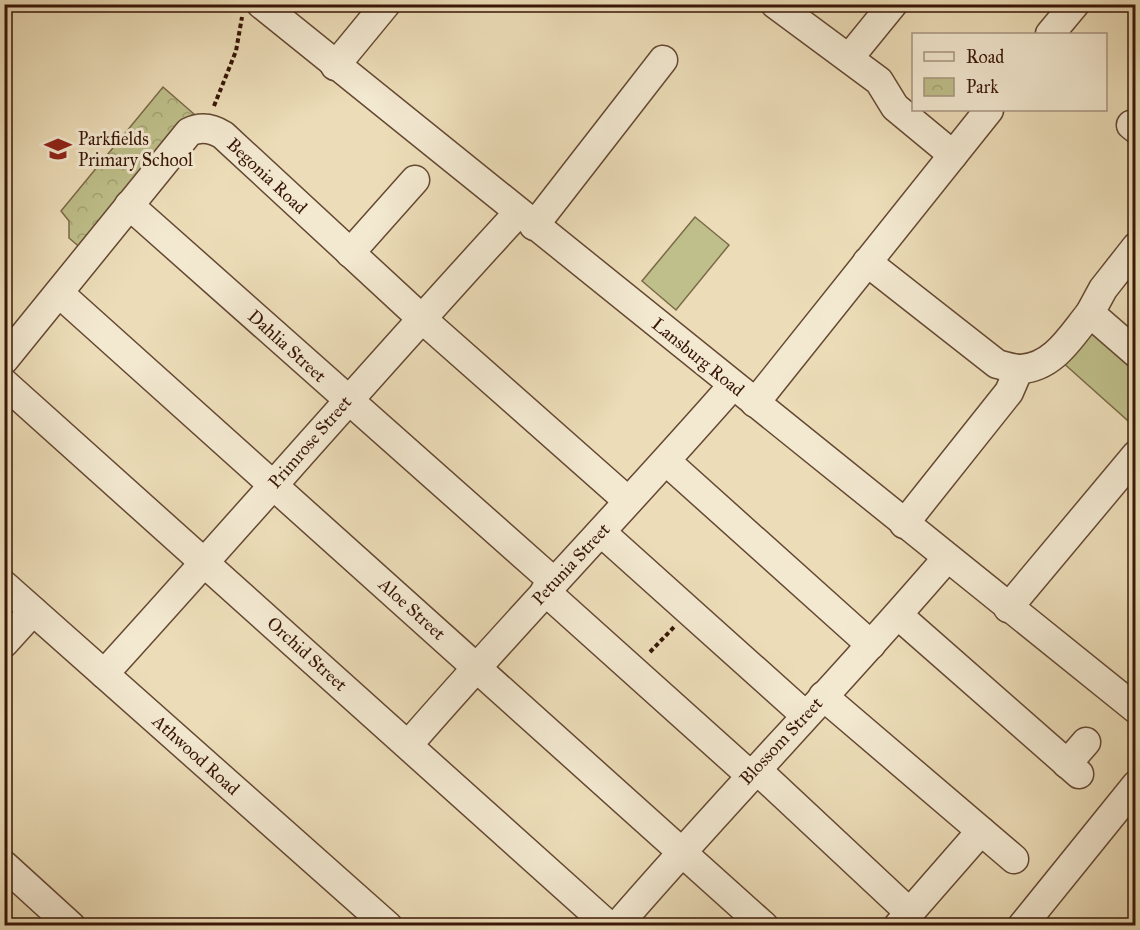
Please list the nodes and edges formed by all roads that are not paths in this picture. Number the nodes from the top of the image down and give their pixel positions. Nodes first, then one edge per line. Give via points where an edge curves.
1 (386, 4) edge
2 (775, 4) edge
3 (893, 4) edge
4 (1075, 4) edge
5 (253, 8) edge
6 (1051, 33) edge
7 (849, 58) junction
8 (663, 60) dead end
9 (335, 66) junction
10 (988, 111) edge
11 (953, 154) junction
12 (415, 180) dead end
13 (129, 205) junction
14 (526, 219) junction
15 (1136, 247) edge
16 (350, 253) junction
17 (867, 262) junction
18 (59, 293) junction
19 (1090, 313) junction
20 (421, 318) junction
21 (1136, 353) edge
22 (4, 360) edge
23 (1019, 369) junction
24 (4, 383) edge
25 (744, 394) junction
26 (347, 400) junction
27 (1136, 455) edge
28 (666, 461) junction
29 (273, 485) junction
30 (628, 501) junction
31 (904, 524) junction
32 (602, 532) junction
33 (947, 558) junction
34 (205, 563) junction
35 (4, 585) edge
36 (549, 587) junction
37 (1008, 608) junction
38 (33, 611) junction
39 (898, 615) junction
40 (4, 643) edge
41 (871, 645) junction
42 (476, 667) junction
43 (104, 674) junction
44 (814, 705) junction
45 (1136, 709) edge
46 (1086, 742) dead end
47 (409, 744) junction
48 (753, 772) junction
49 (1136, 785) edge
50 (981, 831) junction
51 (681, 851) junction
52 (1014, 859) dead end
53 (5, 868) edge
54 (904, 919) edge
55 (1033, 922) edge
56 (71, 926) edge
57 (388, 926) edge
58 (609, 926) edge
59 (617, 926) edge
60 (764, 926) edge

1 - 9 street
2 - 7 street
3 - 7 street
4 - 6 street
5 - 9 street, Lansburg Road
7 - 11 street via 879,81 895,107
8 - 14 street, Primrose Street
9 - 14 street, Lansburg Road
10 - 11 street, Petunia Street
11 - 17 street, Petunia Street
12 - 16 street
13 - 16 street, Begonia Road via 189,132 215,130
13 - 18 street
13 - 26 street, Dahlia Street
14 - 20 street, Primrose Street
14 - 25 street, Lansburg Road
15 - 19 street via 1103,289
16 - 20 street, Begonia Road
17 - 23 street via 997,364
17 - 25 street, Petunia Street
18 - 22 street
18 - 29 street, Aloe Street
19 - 21 street
19 - 23 street via 1054,356 1038,366
20 - 26 street, Primrose Street
20 - 30 street, Begonia Road
23 - 31 street via 1009,392
24 - 34 street, Orchid Street
25 - 28 street, Petunia Street
25 - 31 street, Lansburg Road
26 - 29 street, Primrose Street
26 - 36 street, Dahlia Street
27 - 37 street
28 - 30 street, Petunia Street
28 - 41 street
29 - 34 street, Primrose Street
29 - 42 street, Aloe Street
30 - 32 street, Petunia Street
31 - 33 street, Lansburg Road
32 - 36 street, Petunia Street
32 - 44 street via 690,611
33 - 37 street, Lansburg Road
33 - 39 street, Blossom Street
34 - 43 street, Primrose Street
34 - 47 street, Orchid Street
35 - 38 street, Athwood Road
36 - 42 street, Petunia Street
36 - 48 street, Dahlia Street via 633,670
37 - 45 street, Lansburg Road
38 - 40 street
38 - 43 street, Athwood Road
39 - 41 street, Blossom Street
39 - 46 street via 1073,769
41 - 44 street, Blossom Street
42 - 47 street, Petunia Street
42 - 51 street, Aloe Street
43 - 57 street, Athwood Road
44 - 48 street, Blossom Street
44 - 50 street
47 - 58 street, Orchid Street
48 - 51 street, Blossom Street
48 - 54 street, Dahlia Street
49 - 55 street
50 - 52 street
50 - 54 street
51 - 59 street, Blossom Street
51 - 60 street, Aloe Street
53 - 56 street

